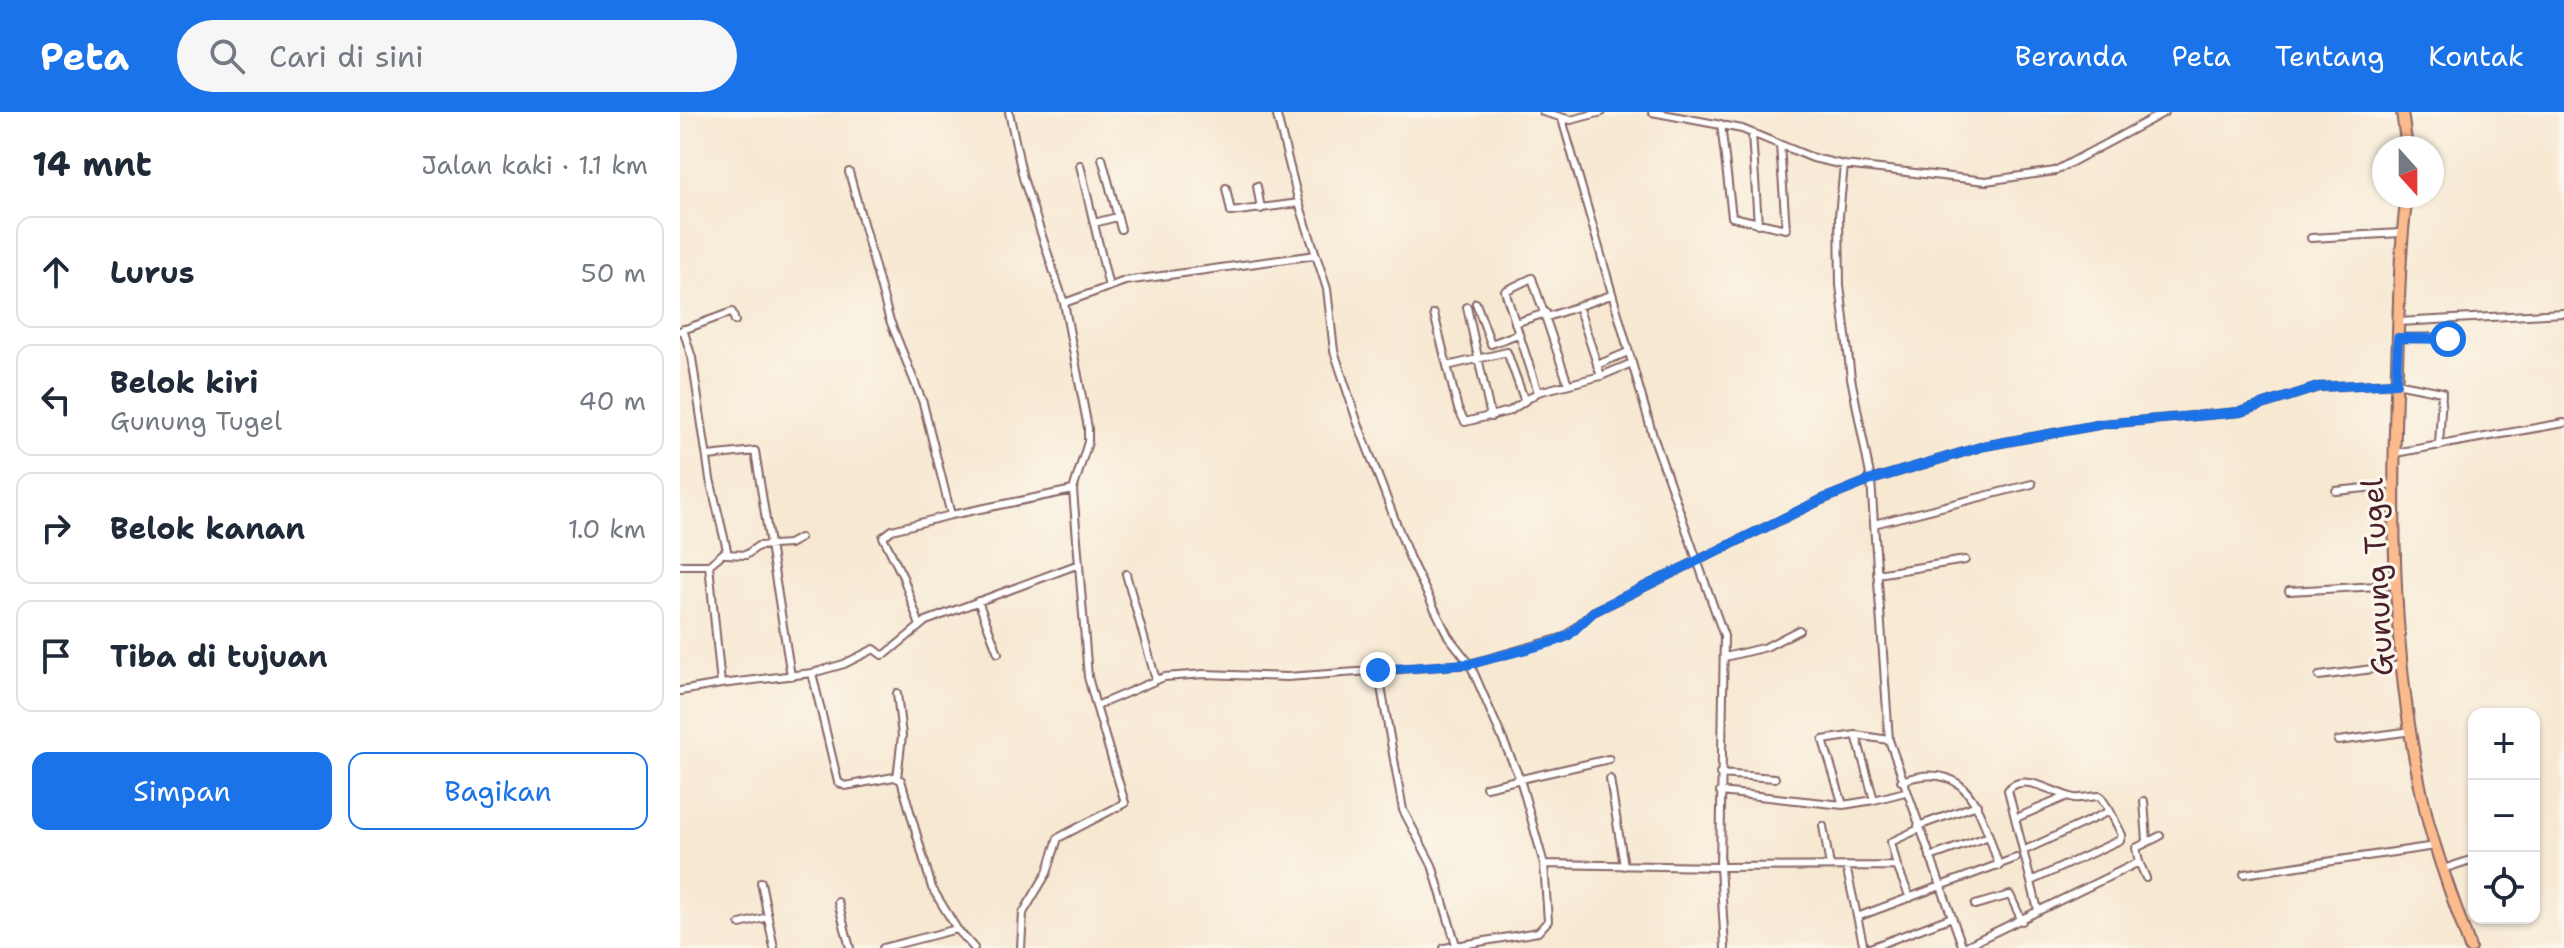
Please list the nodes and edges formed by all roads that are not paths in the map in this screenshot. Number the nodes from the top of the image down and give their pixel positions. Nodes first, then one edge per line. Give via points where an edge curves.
1 (1009, 112) edge
2 (1276, 112) edge
3 (1543, 112) edge
4 (1602, 112) edge
5 (1652, 112) edge
6 (2402, 112) edge
7 (2162, 113) edge
8 (1562, 119) junction
9 (1721, 124) junction
10 (1752, 134) junction
11 (2405, 136) edge
12 (1780, 145) junction
13 (1102, 158) dead end
14 (1080, 165) dead end
15 (1844, 165) junction
16 (849, 172) dead end
17 (1257, 186) dead end
18 (1226, 188) dead end
19 (1299, 203) junction
20 (2405, 208) edge
21 (1261, 209) junction
22 (1117, 217) junction
23 (1094, 223) junction
24 (1758, 224) junction
25 (1121, 229) dead end
26 (2401, 233) junction
27 (2311, 238) dead end
28 (1316, 255) junction
29 (1109, 287) junction
30 (1611, 295) junction
31 (1064, 303) junction
32 (1476, 303) dead end
33 (1578, 306) junction
34 (1467, 307) dead end
35 (2564, 313) edge
36 (1434, 314) dead end
37 (1546, 315) junction
38 (735, 321) dead end
39 (2398, 322) junction
40 (1515, 323) junction
41 (682, 330) edge
42 (1518, 334) junction
43 (2460, 337) dead end
44 (2398, 338) junction
45 (1628, 352) junction
46 (1478, 358) junction
47 (1632, 363) junction
48 (1597, 365) junction
49 (1447, 366) junction
50 (1601, 376) junction
51 (2396, 383) junction
52 (1568, 384) junction
53 (1538, 392) junction
54 (1524, 399) junction
55 (1491, 417) junction
56 (2564, 423) edge
57 (2439, 446) junction
58 (2395, 453) junction
59 (708, 456) junction
60 (1871, 480) junction
61 (2032, 484) dead end
62 (2395, 485) junction
63 (1073, 490) junction
64 (2336, 491) dead end
65 (951, 515) junction
66 (1874, 524) junction
67 (800, 538) dead end
68 (770, 544) junction
69 (726, 554) junction
70 (1965, 560) dead end
71 (1700, 561) junction
72 (1079, 564) junction
73 (680, 565) edge
74 (709, 565) junction
75 (1126, 574) dead end
76 (1877, 574) junction
77 (2396, 585) junction
78 (2289, 591) dead end
79 (978, 601) junction
80 (919, 627) junction
81 (1799, 630) dead end
82 (998, 653) dead end
83 (1725, 657) junction
84 (1470, 664) junction
85 (2404, 665) junction
86 (1378, 670) junction
87 (812, 673) junction
88 (791, 676) junction
89 (2319, 676) dead end
90 (1156, 680) junction
91 (721, 684) junction
92 (680, 691) edge
93 (897, 693) dead end
94 (1096, 706) junction
95 (2412, 731) junction
96 (1856, 735) junction
97 (1889, 740) junction
98 (2338, 741) dead end
99 (1609, 759) dead end
100 (1720, 774) junction
101 (897, 778) junction
102 (1775, 778) dead end
103 (1520, 779) junction
104 (1610, 779) dead end
105 (1901, 781) junction
106 (1486, 787) dead end
107 (1720, 792) junction
108 (1905, 792) junction
109 (2068, 796) junction
110 (1874, 800) junction
111 (2144, 801) dead end
112 (1843, 805) junction
113 (1977, 805) junction
114 (2110, 811) junction
115 (2016, 818) junction
116 (1823, 826) dead end
117 (1919, 828) junction
118 (1989, 836) junction
119 (2160, 836) dead end
120 (2147, 841) junction
121 (2435, 846) junction
122 (2023, 851) junction
123 (1930, 857) junction
124 (2016, 858) dead end
125 (2468, 861) edge
126 (2139, 862) junction
127 (1544, 864) junction
128 (1624, 866) junction
129 (1830, 866) junction
130 (1846, 866) junction
131 (1897, 866) junction
132 (1999, 866) junction
133 (1720, 867) junction
134 (2443, 869) junction
135 (2244, 874) dead end
136 (2146, 878) dead end
137 (2031, 881) junction
138 (761, 882) dead end
139 (1941, 887) junction
140 (1910, 898) junction
141 (838, 902) dead end
142 (1975, 905) dead end
143 (2038, 910) junction
144 (768, 917) junction
145 (1857, 917) junction
146 (1952, 917) junction
147 (2022, 921) junction
148 (740, 924) dead end
149 (957, 929) junction
150 (1457, 947) edge
151 (774, 948) edge
152 (850, 948) edge
153 (883, 948) edge
154 (974, 948) edge
155 (1021, 948) edge
156 (1444, 948) edge
157 (1725, 948) edge
158 (1867, 948) edge
159 (1963, 948) edge
160 (2470, 948) edge

1 - 31 street via 1023,178
2 - 19 street
3 - 8 street
4 - 8 street
5 - 9 street
6 - 11 main road
7 - 15 street via 2071,164 2003,181
8 - 30 street
9 - 10 street
9 - 24 street via 1732,217
10 - 12 street
10 - 24 street
12 - 15 street
12 - 24 street via 1786,229
13 - 22 street
14 - 23 street
15 - 60 street via 1840,285
16 - 65 street via 889,318 923,403
17 - 21 street
18 - 21 street via 1231,212
19 - 21 street
19 - 28 street
20 - 26 main road, Gunung Tugel
22 - 23 street
22 - 25 street
23 - 29 street
26 - 27 street
26 - 39 main road, Gunung Tugel
28 - 29 street
28 - 84 street via 1327,289 1334,351 1384,496 1435,614
29 - 31 street
30 - 33 street
30 - 45 street
31 - 63 street via 1088,428
32 - 42 street via 1491,344
33 - 37 street
33 - 48 street
34 - 46 street
35 - 39 street
36 - 49 street
37 - 40 street
37 - 40 street via 1532,278 1506,289
37 - 52 street
38 - 41 street via 732,312
39 - 44 main road, Gunung Tugel
40 - 42 street
41 - 59 street via 692,358
42 - 53 street
43 - 44 street
44 - 51 main road, Gunung Tugel
45 - 47 street
45 - 48 street
46 - 49 street
46 - 54 street via 1509,354
46 - 55 street
47 - 50 street
47 - 71 street
48 - 50 street
49 - 55 street via 1462,420
50 - 52 street
51 - 57 street via 2442,392
51 - 58 main road, Gunung Tugel
51 - 60 street via 2318,387 2240,412 2103,424 1984,446
52 - 53 street
53 - 54 street
54 - 55 street via 1515,409
56 - 57 street
57 - 58 street
58 - 62 main road, Gunung Tugel
59 - 68 street via 755,450
59 - 69 street
60 - 66 street
60 - 71 street
61 - 66 street
62 - 64 street
62 - 77 main road, Gunung Tugel
63 - 65 street
63 - 72 street
65 - 80 street via 883,537
66 - 76 street
67 - 68 street
68 - 69 street via 746,555
68 - 88 street
69 - 74 street
70 - 76 street
71 - 83 street
71 - 84 street via 1593,612 1565,637
72 - 79 street
72 - 94 street via 1088,677
73 - 74 street
74 - 91 street
75 - 90 street
76 - 97 street
77 - 78 street
77 - 85 main road, Gunung Tugel
79 - 80 street
79 - 82 street
80 - 87 street via 884,655 874,649
81 - 83 street via 1766,647
83 - 100 street
84 - 86 street
84 - 103 street
85 - 89 street
85 - 95 main road, Gunung Tugel
86 - 90 street
86 - 150 street via 1403,810 1432,865
87 - 88 street
87 - 101 street via 838,782 845,786
88 - 91 street
90 - 94 street
91 - 92 street
93 - 101 street via 902,736
94 - 155 street via 1125,803 1058,838 1047,873 1023,913
95 - 98 street
95 - 121 main road, Gunung Tugel
96 - 97 street
96 - 110 street
96 - 112 street via 1823,740
97 - 105 street
99 - 103 street
100 - 102 street
100 - 107 street
101 - 149 street via 907,793 932,888
103 - 106 street
103 - 127 street
104 - 128 street
105 - 108 street
105 - 113 street via 1940,777 1967,788
107 - 112 street
107 - 133 street
108 - 110 street
108 - 117 street
109 - 114 street via 2100,796
109 - 115 street
109 - 115 street via 2016,783 2008,790
110 - 112 street
111 - 120 street
113 - 117 street
113 - 118 street
114 - 122 street
114 - 137 street via 2120,840
115 - 122 street
116 - 129 street
117 - 123 street
117 - 131 street via 1891,842
118 - 123 street
118 - 132 street
119 - 120 street
120 - 126 street via 2136,848
121 - 134 main road, Gunung Tugel
121 - 135 street
122 - 137 street
123 - 139 street
124 - 132 street
125 - 134 street
126 - 136 street
126 - 143 street
127 - 128 street
127 - 150 street via 1544,928
128 - 133 street
129 - 130 street
129 - 133 street
130 - 131 street
130 - 145 street
131 - 140 street
132 - 139 street
133 - 157 street
134 - 160 main road, Gunung Tugel
137 - 143 street
138 - 144 street
139 - 140 street
139 - 146 street
140 - 145 street
141 - 152 street
142 - 147 street via 2010,895
143 - 147 street
144 - 148 street
144 - 151 street
145 - 158 street
146 - 158 street
146 - 159 street
147 - 159 street
149 - 153 street
149 - 154 street
150 - 156 street

